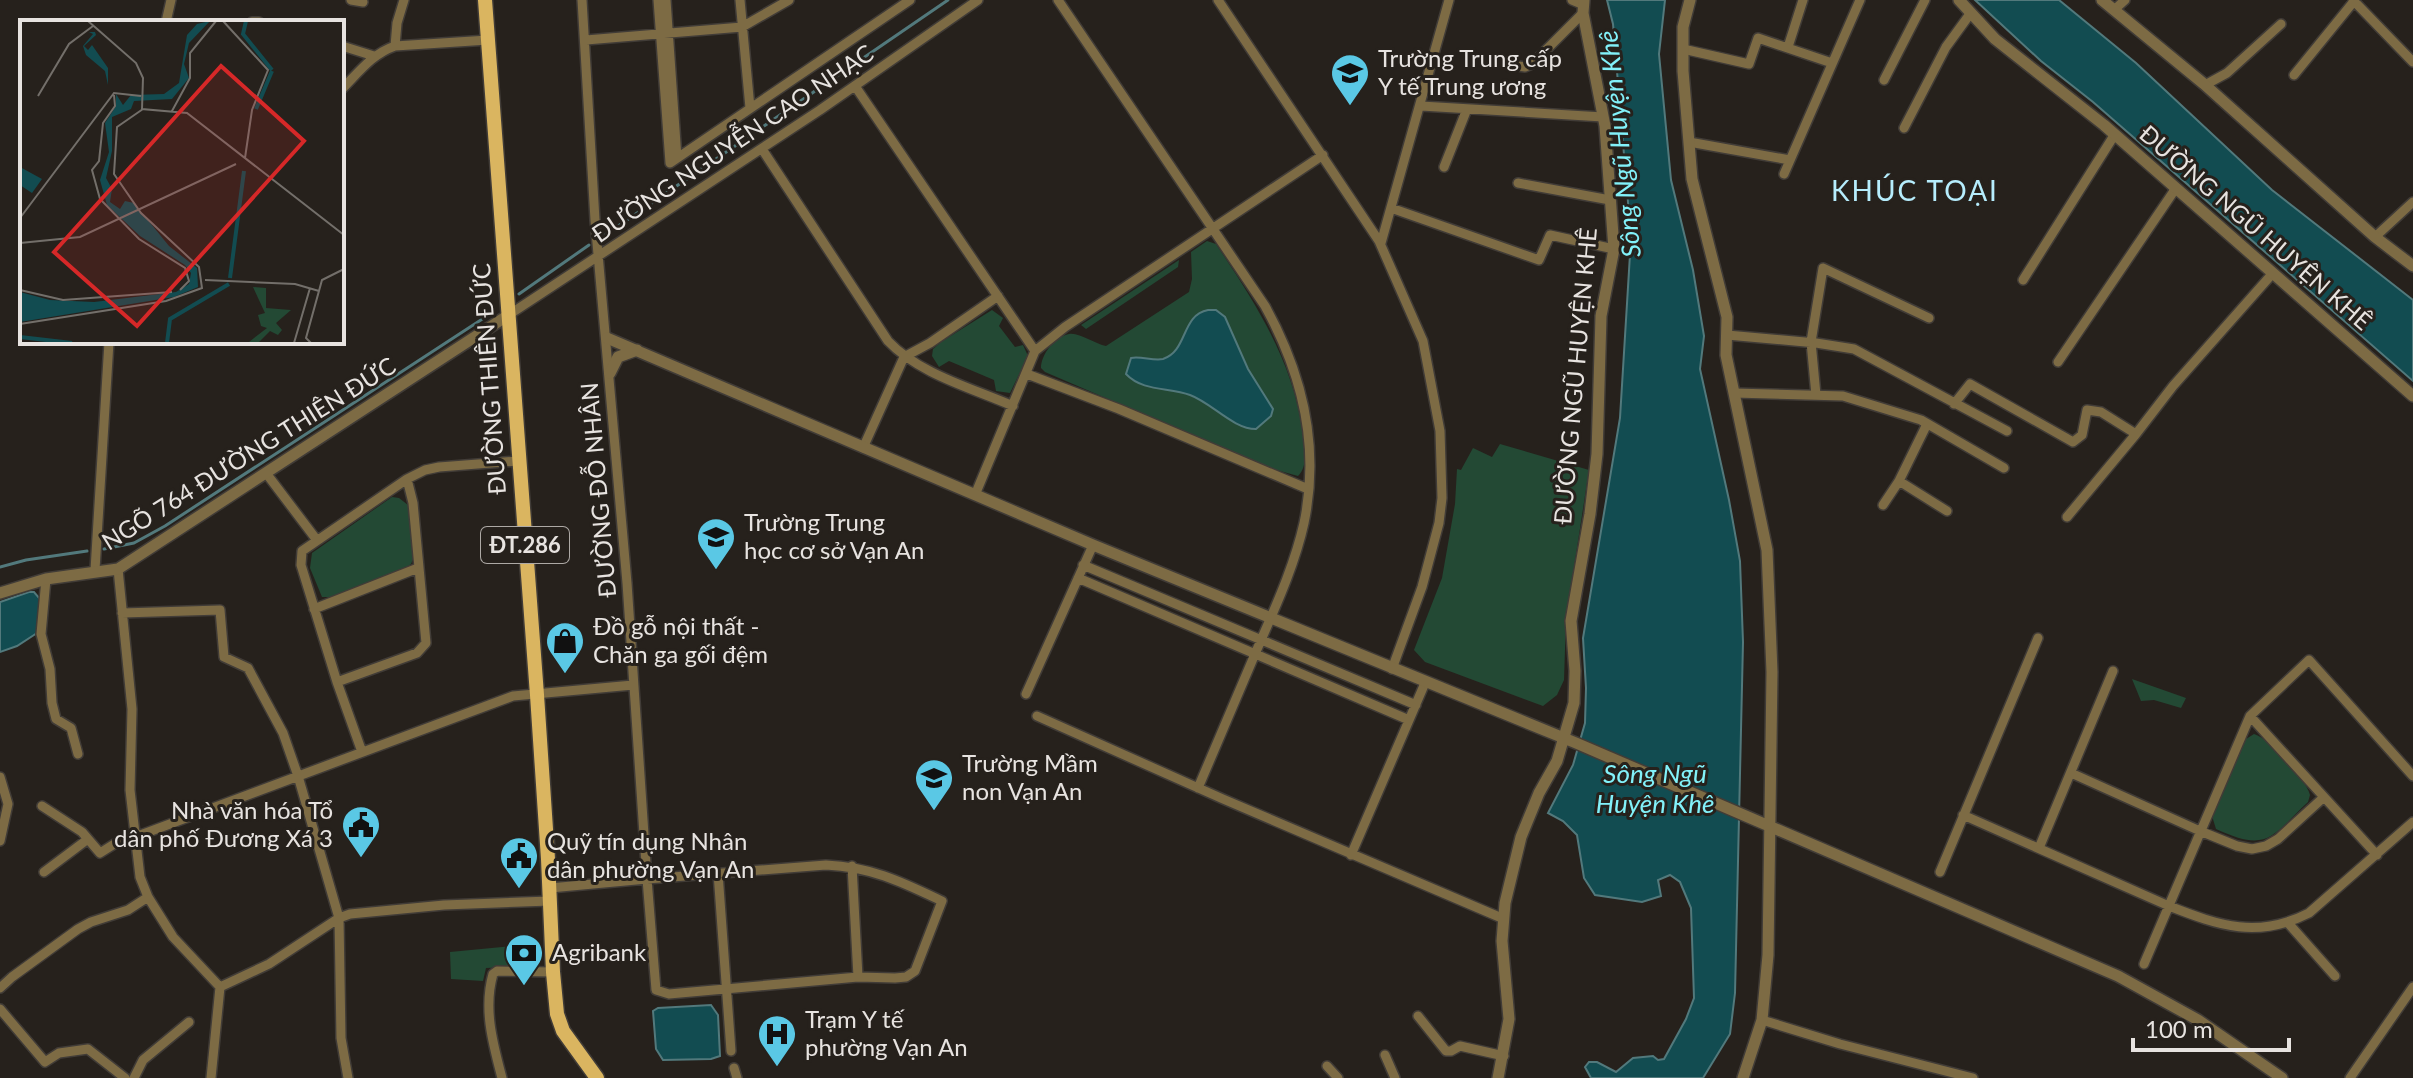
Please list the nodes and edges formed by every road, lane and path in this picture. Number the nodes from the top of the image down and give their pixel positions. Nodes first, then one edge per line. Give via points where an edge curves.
1 (171, 0) edge
2 (351, 0) edge
3 (404, 0) edge
4 (485, 0) edge
5 (582, 0) edge
6 (658, 0) edge
7 (666, 0) edge
8 (740, 0) edge
9 (789, 0) edge
10 (910, 0) edge
11 (978, 0) edge
12 (1058, 0) edge
13 (1218, 0) edge
14 (1449, 0) edge
15 (1690, 0) edge
16 (1803, 0) edge
17 (1860, 0) edge
18 (1925, 0) edge
19 (1959, 0) edge
20 (2102, 0) edge
21 (2125, 0) edge
22 (2354, 0) edge
23 (363, 2) dead end
24 (1581, 4) edge
25 (2114, 10) junction
26 (1970, 14) junction
27 (166, 20) edge
28 (2281, 24) dead end
29 (742, 27) junction
30 (665, 35) junction
31 (488, 40) junction
32 (586, 40) junction
33 (395, 46) junction
34 (344, 47) edge
35 (1788, 47) junction
36 (1683, 49) junction
37 (374, 56) junction
38 (2413, 62) edge
39 (1832, 63) junction
40 (1511, 65) dead end
41 (2294, 75) dead end
42 (347, 79) edge
43 (1884, 80) dead end
44 (2205, 85) junction
45 (855, 86) junction
46 (1421, 106) junction
47 (750, 108) junction
48 (1467, 109) junction
49 (1603, 117) junction
50 (1904, 128) dead end
51 (2115, 134) junction
52 (1689, 142) junction
53 (762, 149) junction
54 (1323, 155) junction
55 (1790, 160) junction
56 (1444, 167) dead end
57 (1784, 174) dead end
58 (1518, 183) dead end
59 (2176, 188) junction
60 (1610, 200) junction
61 (2413, 202) edge
62 (1391, 208) junction
63 (1213, 230) junction
64 (2375, 237) junction
65 (1381, 243) junction
66 (1614, 249) junction
67 (598, 259) junction
68 (2413, 266) edge
69 (2273, 273) junction
70 (2023, 280) dead end
71 (998, 296) junction
72 (507, 316) junction
73 (1929, 318) dead end
74 (1727, 335) junction
75 (607, 338) junction
76 (1811, 342) junction
77 (109, 344) edge
78 (637, 350) junction
79 (1035, 351) junction
80 (904, 357) junction
81 (2058, 362) dead end
82 (610, 373) junction
83 (1027, 374) junction
84 (1734, 393) junction
85 (1816, 395) junction
86 (2413, 396) edge
87 (1954, 404) junction
88 (1013, 406) junction
89 (1927, 424) junction
90 (2007, 431) dead end
91 (2136, 434) junction
92 (863, 448) junction
93 (518, 461) junction
94 (2004, 468) dead end
95 (266, 473) junction
96 (407, 479) junction
97 (1899, 481) junction
98 (1308, 489) junction
99 (975, 495) junction
100 (1883, 505) dead end
101 (1947, 511) dead end
102 (2067, 517) dead end
103 (316, 539) junction
104 (1093, 545) junction
105 (1083, 565) junction
106 (418, 568) junction
107 (118, 569) junction
108 (95, 570) junction
109 (1078, 578) junction
110 (46, 579) junction
111 (0, 593) edge
112 (314, 609) junction
113 (122, 613) junction
114 (1270, 619) junction
115 (2038, 638) dead end
116 (1261, 640) junction
117 (1255, 654) junction
118 (1392, 669) junction
119 (2113, 671) dead end
120 (337, 682) junction
121 (1425, 683) junction
122 (633, 685) junction
123 (1026, 694) dead end
124 (537, 695) junction
125 (1416, 705) junction
126 (1037, 716) dead end
127 (2250, 716) junction
128 (1409, 720) junction
129 (1564, 739) junction
130 (362, 752) junction
131 (78, 754) dead end
132 (2071, 773) junction
133 (298, 776) junction
134 (2413, 776) edge
135 (0, 777) edge
136 (1198, 788) junction
137 (2324, 797) junction
138 (42, 806) dead end
139 (1963, 815) junction
140 (2413, 822) edge
141 (1768, 825) junction
142 (2200, 831) junction
143 (135, 834) junction
144 (88, 839) junction
145 (0, 841) edge
146 (2039, 848) junction
147 (1351, 855) junction
148 (2377, 855) junction
149 (852, 866) junction
150 (44, 872) dead end
151 (1940, 872) dead end
152 (718, 873) junction
153 (647, 879) junction
154 (550, 895) junction
155 (148, 897) junction
156 (2169, 906) junction
157 (339, 918) junction
158 (1504, 919) junction
159 (2289, 924) junction
160 (2144, 964) dead end
161 (553, 972) junction
162 (2335, 976) dead end
163 (858, 977) junction
164 (220, 987) junction
165 (2413, 987) edge
166 (0, 988) edge
167 (725, 989) junction
168 (0, 1009) edge
169 (1418, 1016) dead end
170 (1762, 1020) junction
171 (189, 1022) dead end
172 (731, 1051) dead end
173 (1385, 1055) dead end
174 (1504, 1056) junction
175 (1327, 1066) dead end
176 (125, 1078) edge
177 (134, 1078) edge
178 (211, 1078) edge
179 (348, 1078) edge
180 (502, 1078) edge
181 (597, 1078) edge
182 (1338, 1078) edge
183 (1395, 1078) edge
184 (1498, 1078) edge
185 (1743, 1078) edge
186 (1973, 1078) edge
187 (2282, 1078) edge
188 (2350, 1078) edge

1 - 27 street
2 - 23 street
3 - 33 street
4 - 31 main road, ĐƯỜNG THIÊN ĐỨC / ĐT.286
5 - 32 street, ĐƯỜNG ĐỖ NHÂN
6 - 30 street
7 - 30 street
8 - 29 street
9 - 29 street
10 - 47 street
11 - 45 street, ĐƯỜNG NGUYỄN CAO NHẠC
12 - 63 street
13 - 54 street
14 - 46 street
15 - 36 street
16 - 35 street
17 - 39 street
18 - 43 street
19 - 26 street, ĐƯỜNG NGŨ HUYỆN KHÊ
20 - 25 street
21 - 25 street
22 - 38 street
22 - 41 street
24 - 40 street via 1529,66
24 - 49 street, ĐƯỜNG NGŨ HUYỆN KHÊ
25 - 44 street
26 - 50 street via 1946,47
26 - 51 street, ĐƯỜNG NGŨ HUYỆN KHÊ
28 - 44 street via 2227,73
29 - 30 street
29 - 47 street
30 - 32 street
30 - 47 street via 674,160
31 - 33 street
31 - 72 main road, ĐƯỜNG THIÊN ĐỨC / ĐT.286
32 - 67 street, ĐƯỜNG ĐỖ NHÂN
33 - 37 street
34 - 37 street
35 - 36 street via 1758,38 1749,64
35 - 39 street
36 - 52 street
37 - 42 street
39 - 55 street
44 - 64 street
45 - 53 street, ĐƯỜNG NGUYỄN CAO NHẠC
45 - 71 street
46 - 48 street
46 - 62 street
48 - 49 street
48 - 56 street
49 - 60 street, ĐƯỜNG NGŨ HUYỆN KHÊ
51 - 59 street, ĐƯỜNG NGŨ HUYỆN KHÊ
51 - 70 street
52 - 55 street
52 - 74 street via 1692,179
53 - 67 street, ĐƯỜNG NGUYỄN CAO NHẠC
53 - 80 street via 888,341
54 - 63 street
54 - 65 street
55 - 57 street
58 - 60 street
59 - 69 street, ĐƯỜNG NGŨ HUYỆN KHÊ
59 - 81 street
60 - 66 street, ĐƯỜNG NGŨ HUYỆN KHÊ
61 - 64 street
62 - 65 street
62 - 66 street via 1539,260 1550,235
63 - 79 street
63 - 98 street via 1265,306 1291,361 1304,404
64 - 68 street
65 - 118 street via 1423,341 1442,451 1442,498 1434,544
66 - 129 street, ĐƯỜNG NGŨ HUYỆN KHÊ via 1601,316 1597,454 1571,621 1574,703
67 - 72 street, ĐƯỜNG NGUYỄN CAO NHẠC
67 - 75 street, ĐƯỜNG ĐỖ NHÂN
69 - 86 street, ĐƯỜNG NGŨ HUYỆN KHÊ
69 - 91 street
71 - 79 street
71 - 80 street
72 - 93 main road, ĐƯỜNG THIÊN ĐỨC / ĐT.286
72 - 95 street, NGÕ 764 ĐƯỜNG THIÊN ĐỨC
73 - 76 street via 1823,268
74 - 76 street
74 - 84 street
75 - 78 street
75 - 82 street, ĐƯỜNG ĐỖ NHÂN
76 - 85 street
76 - 87 street via 1854,349
77 - 108 street
78 - 82 street via 618,357
78 - 92 street
79 - 83 street
80 - 88 street
80 - 92 street
82 - 122 street, ĐƯỜNG ĐỖ NHÂN
83 - 88 street
83 - 98 street
84 - 85 street
84 - 141 street via 1767,550 1772,672
85 - 89 street via 1843,396
87 - 90 street
87 - 91 street via 1970,384 2073,442 2082,435 2087,410 2101,412
88 - 99 street
89 - 94 street
89 - 97 street
91 - 102 street
92 - 99 street
93 - 96 street via 439,467
93 - 124 main road, ĐƯỜNG THIÊN ĐỨC / ĐT.286
95 - 103 street
95 - 107 street, NGÕ 764 ĐƯỜNG THIÊN ĐỨC
96 - 103 street
96 - 106 street
97 - 100 street
97 - 101 street
98 - 114 street via 1303,526
99 - 104 street
103 - 112 street via 300,557
104 - 105 street
104 - 114 street
105 - 109 street
105 - 116 street
106 - 112 street
106 - 120 street via 427,637 423,648
107 - 108 street, NGÕ 764 ĐƯỜNG THIÊN ĐỨC
107 - 113 street
108 - 110 street, NGÕ 764 ĐƯỜNG THIÊN ĐỨC
109 - 117 street
109 - 123 street
110 - 111 street, NGÕ 764 ĐƯỜNG THIÊN ĐỨC
110 - 131 street via 41,634 52,703 56,719 71,728
112 - 120 street
113 - 133 street via 220,610 224,657 248,668 283,733
113 - 143 street via 132,709
114 - 116 street
114 - 118 street
115 - 139 street
116 - 117 street
116 - 125 street
117 - 128 street
117 - 136 street
118 - 121 street
119 - 132 street
120 - 130 street
121 - 125 street
121 - 129 street
122 - 124 street
122 - 153 street, ĐƯỜNG ĐỖ NHÂN
124 - 130 street via 513,696
124 - 154 main road, ĐƯỜNG THIÊN ĐỨC / ĐT.286
125 - 128 street
126 - 136 street
127 - 134 street via 2309,660
127 - 137 street
127 - 142 street
128 - 147 street
129 - 141 street
129 - 158 street, ĐƯỜNG NGŨ HUYỆN KHÊ via 1521,837
130 - 133 street
132 - 142 street
132 - 146 street
133 - 143 street
133 - 157 street
135 - 145 street via 8,804
136 - 147 street
137 - 142 street via 2266,846 2237,846
137 - 148 street
138 - 144 street
139 - 146 street
139 - 151 street
140 - 148 street
141 - 170 street
141 - 187 street via 2140,986
142 - 156 street
143 - 144 street via 100,853
143 - 155 street
144 - 150 street
146 - 156 street
147 - 158 street
148 - 159 street
149 - 152 street
149 - 163 street
149 - 163 street via 886,874 942,901 912,975
152 - 153 street
152 - 167 street
153 - 154 street
153 - 167 street, ĐƯỜNG ĐỖ NHÂN via 656,990 669,994
154 - 157 street
154 - 161 main road, ĐƯỜNG THIÊN ĐỨC / ĐT.286
155 - 164 street via 173,937
155 - 166 street via 78,929
156 - 159 street via 2244,929
156 - 160 street
157 - 164 street via 269,964
157 - 179 street via 340,1034
158 - 174 street, ĐƯỜNG NGŨ HUYỆN KHÊ via 1509,1019
159 - 162 street
161 - 180 street via 493,974 491,1037
161 - 181 main road, ĐƯỜNG THIÊN ĐỨC / ĐT.286 via 563,1031
163 - 167 street
164 - 178 street
165 - 188 street
167 - 172 street
168 - 176 street via 45,1062 59,1053 88,1049
169 - 174 street via 1446,1051 1460,1046
170 - 185 street
170 - 186 street
171 - 177 street via 143,1060
173 - 183 street
174 - 184 street, ĐƯỜNG NGŨ HUYỆN KHÊ
175 - 182 street

